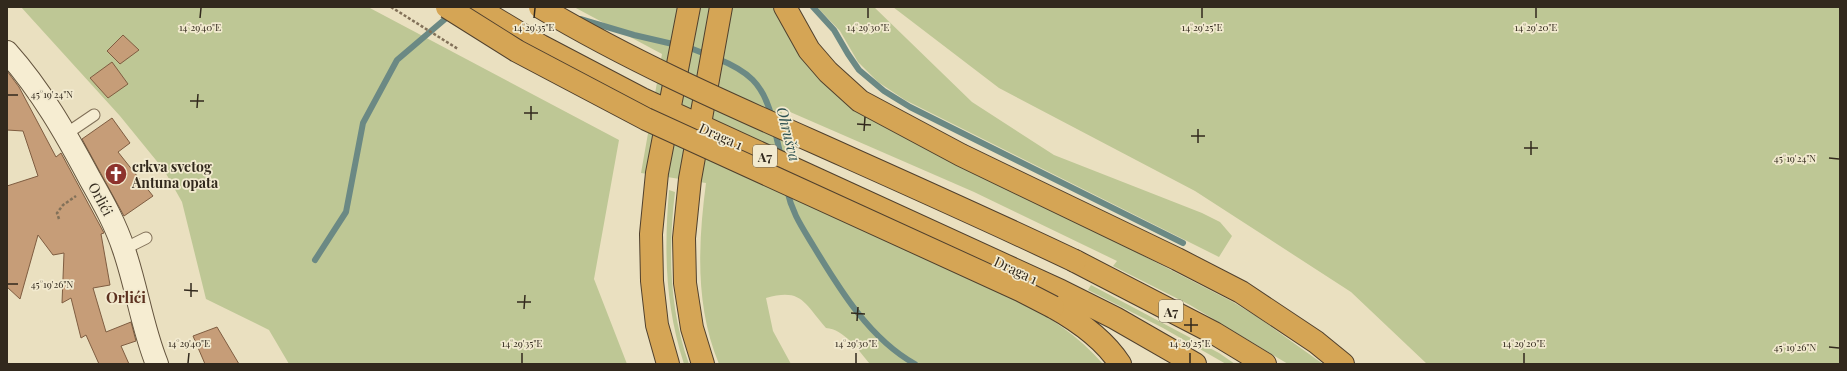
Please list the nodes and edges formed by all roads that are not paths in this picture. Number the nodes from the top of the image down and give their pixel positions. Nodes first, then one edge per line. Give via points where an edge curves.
1 (447, 7) edge
2 (476, 7) edge
3 (540, 7) edge
4 (689, 7) edge
5 (722, 7) edge
6 (785, 7) edge
7 (7, 52) edge
8 (94, 114) dead end
9 (66, 134) junction
10 (146, 238) dead end
11 (124, 250) junction
12 (1057, 299) junction
13 (157, 364) edge
14 (668, 364) edge
15 (703, 364) edge
16 (1120, 364) edge
17 (1195, 364) edge
18 (1265, 364) edge
19 (1343, 364) edge

1 - 12 highway, bridge via 517,51 646,119 1020,290
2 - 12 highway, Draga 1 / A7 via 541,46 642,99
3 - 18 highway, A7, bridge via 667,76 1075,261 1214,333
4 - 14 highway, bridge via 657,173 651,234 652,281 657,325
5 - 15 highway, bridge via 690,179 684,238 685,283 692,328
6 - 19 highway via 809,50 828,72 860,101 961,155 1241,292 1316,342
7 - 9 street, Orlići via 21,67
8 - 9 lane
9 - 11 street, Orlići via 106,206
10 - 11 lane
11 - 13 street, Orlići via 149,345
12 - 16 highway via 1076,320 1105,345
12 - 17 highway, A7 via 1115,318

